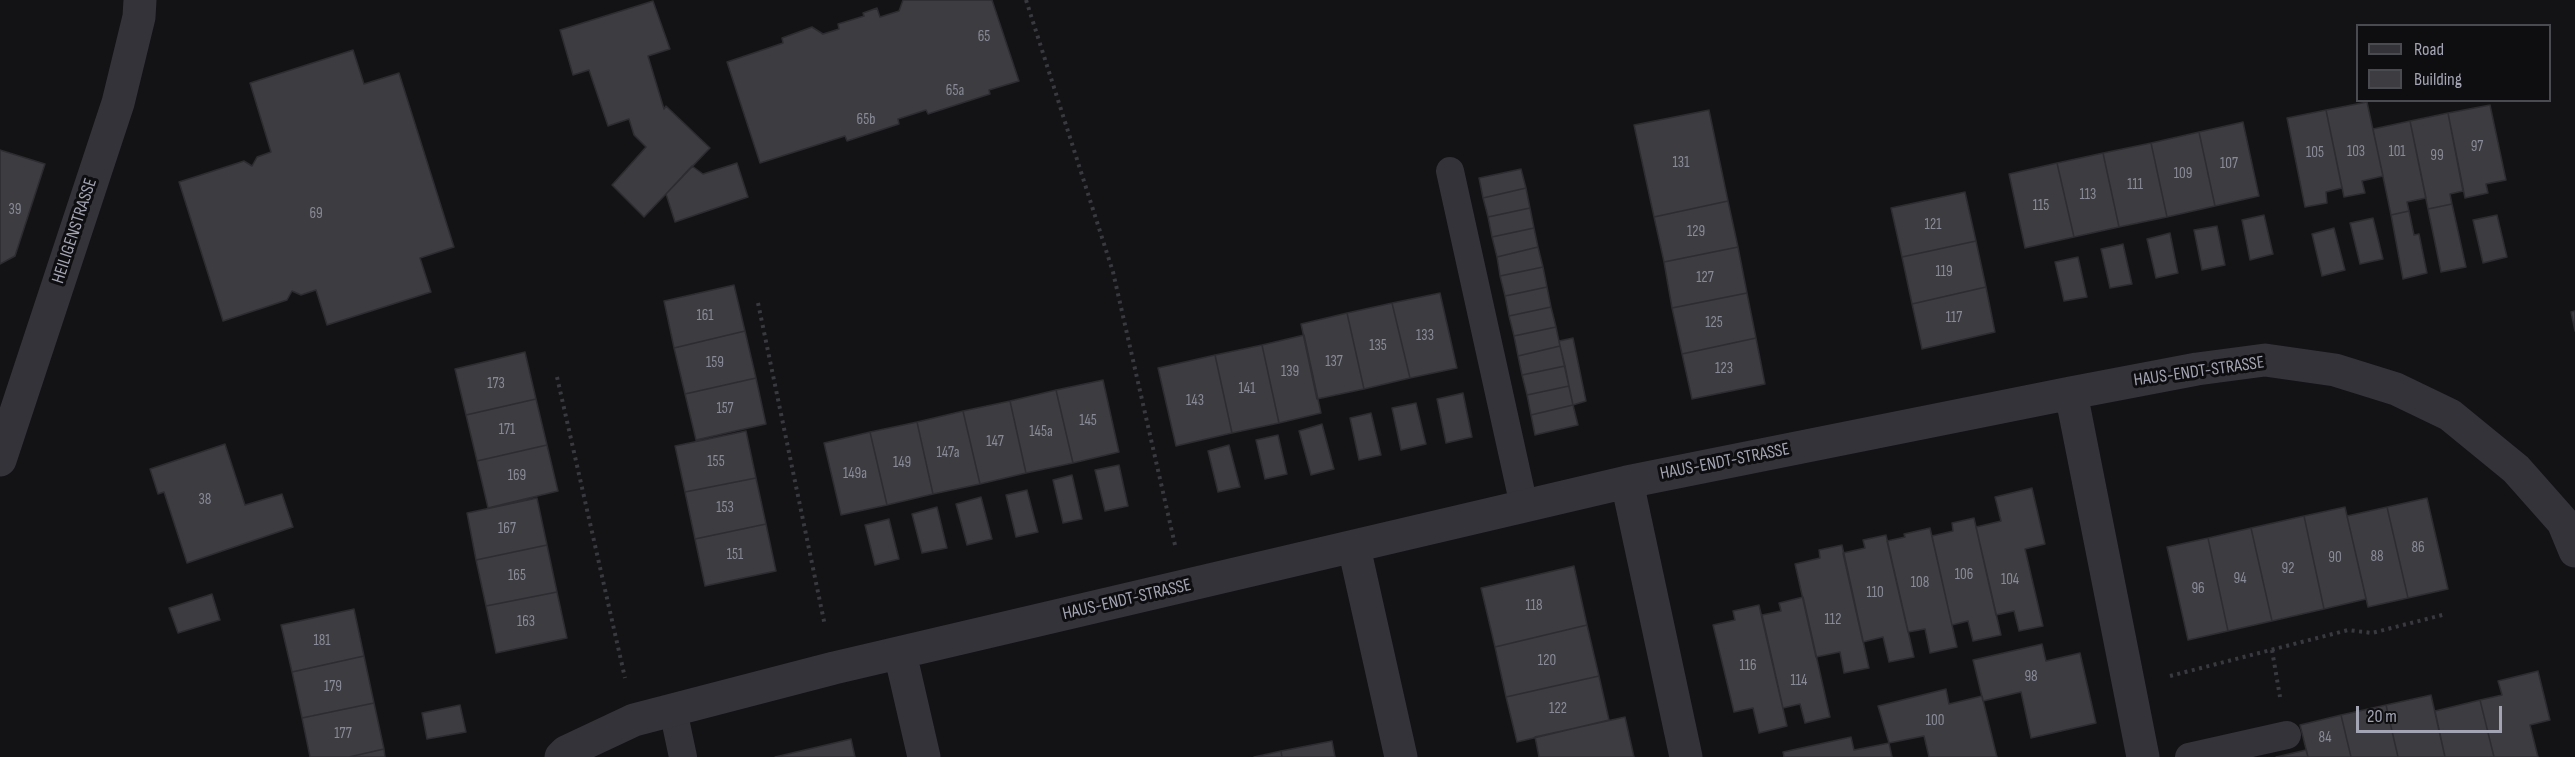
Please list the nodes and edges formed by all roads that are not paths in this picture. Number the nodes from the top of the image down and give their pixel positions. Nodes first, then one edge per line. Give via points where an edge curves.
1 (140, 0) edge
2 (1450, 171) dead end
3 (2071, 393) junction
4 (0, 460) edge
5 (1627, 482) junction
6 (1524, 506) junction
7 (2571, 530) edge
8 (1354, 547) junction
9 (900, 653) junction
10 (673, 710) junction
11 (2287, 735) road end
12 (561, 757) edge
13 (683, 757) edge
14 (924, 757) edge
15 (1401, 757) edge
16 (1686, 757) edge
17 (2143, 757) edge
18 (2189, 757) edge

1 - 4 street, HEILIGENSTRASSE via 118,103
2 - 6 lane
3 - 5 street, HAUS-ENDT-STRASSE
3 - 7 street, HAUS-ENDT-STRASSE via 2265,360 2335,370 2396,390 2450,415 2516,469
3 - 17 street
5 - 6 street, HAUS-ENDT-STRASSE
5 - 16 street
6 - 8 street, HAUS-ENDT-STRASSE
8 - 9 street, HAUS-ENDT-STRASSE
8 - 15 street
9 - 10 street, HAUS-ENDT-STRASSE
9 - 14 street
10 - 12 street, HAUS-ENDT-STRASSE via 634,720
10 - 13 lane
11 - 18 lane

